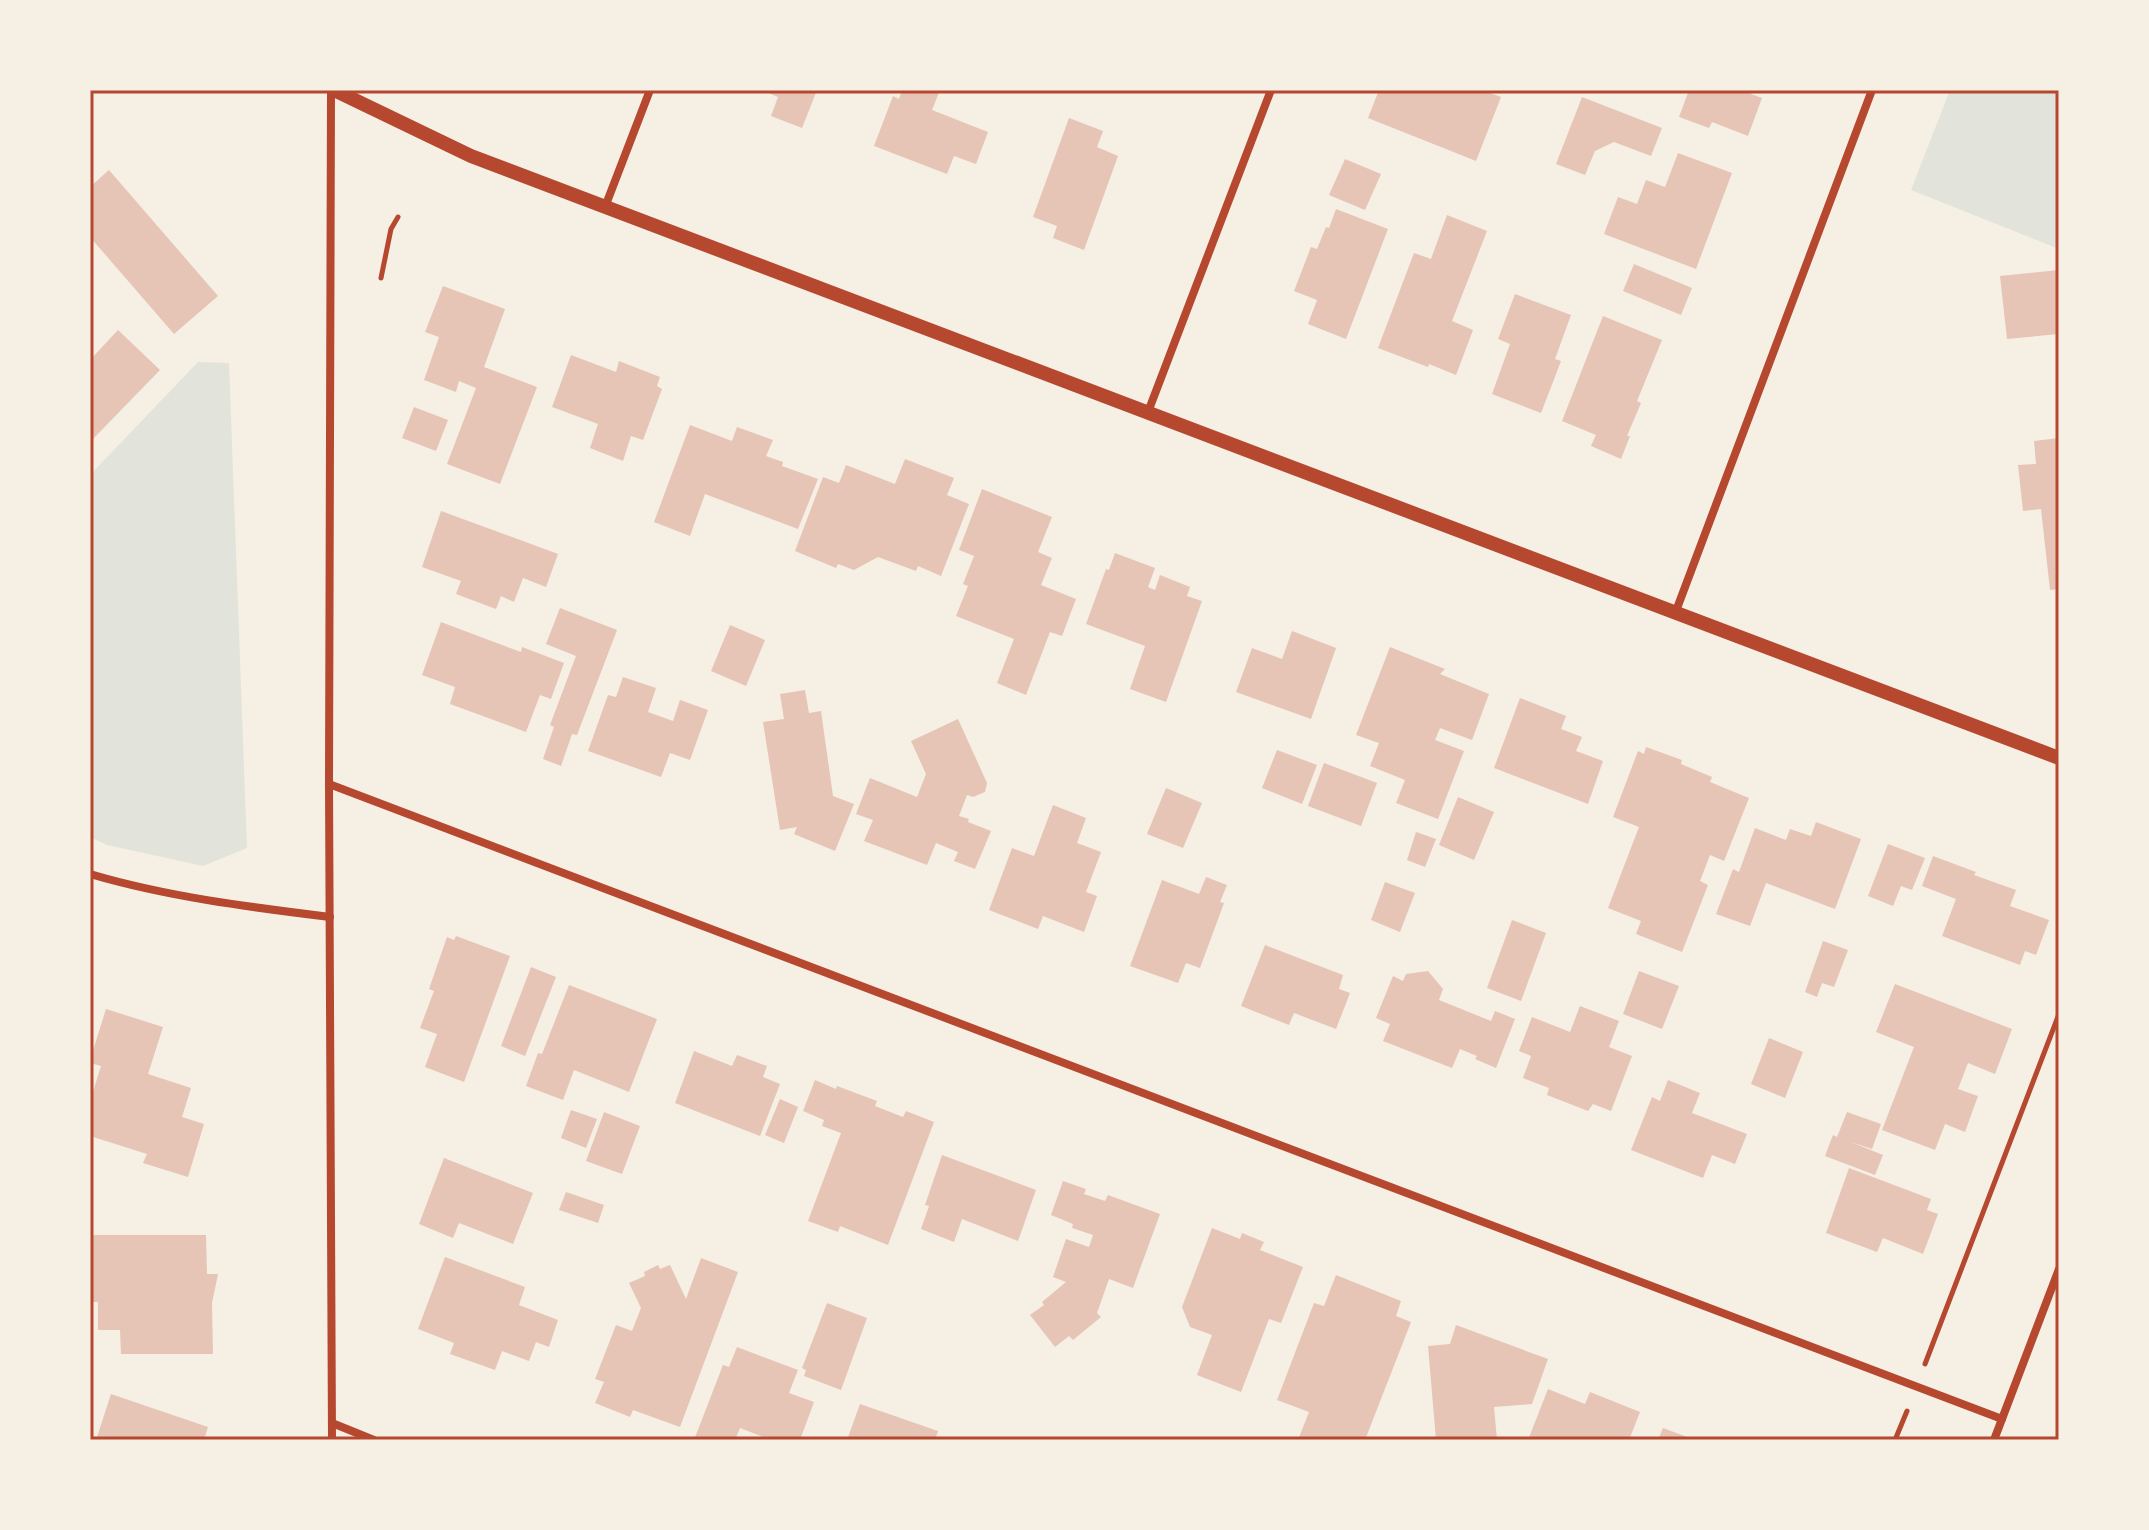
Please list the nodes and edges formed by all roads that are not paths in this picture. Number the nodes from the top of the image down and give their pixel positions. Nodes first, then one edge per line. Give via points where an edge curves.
1 (332, 90) edge
2 (650, 90) edge
3 (1271, 90) edge
4 (1872, 90) edge
5 (605, 207) junction
6 (1148, 412) junction
7 (1676, 611) junction
8 (2059, 758) edge
9 (329, 784) junction
10 (90, 874) edge
11 (330, 917) junction
12 (2059, 1269) edge
13 (2002, 1419) junction
14 (332, 1423) junction
15 (332, 1440) edge
16 (374, 1440) edge
17 (1994, 1440) edge

1 - 5 street via 471,156
1 - 9 street
2 - 5 street
3 - 6 street
4 - 7 street
5 - 6 street
6 - 7 street
7 - 8 street
9 - 11 street
9 - 13 street
10 - 11 street via 204,901
11 - 14 street
12 - 13 street
13 - 17 street
14 - 15 street
14 - 16 street

